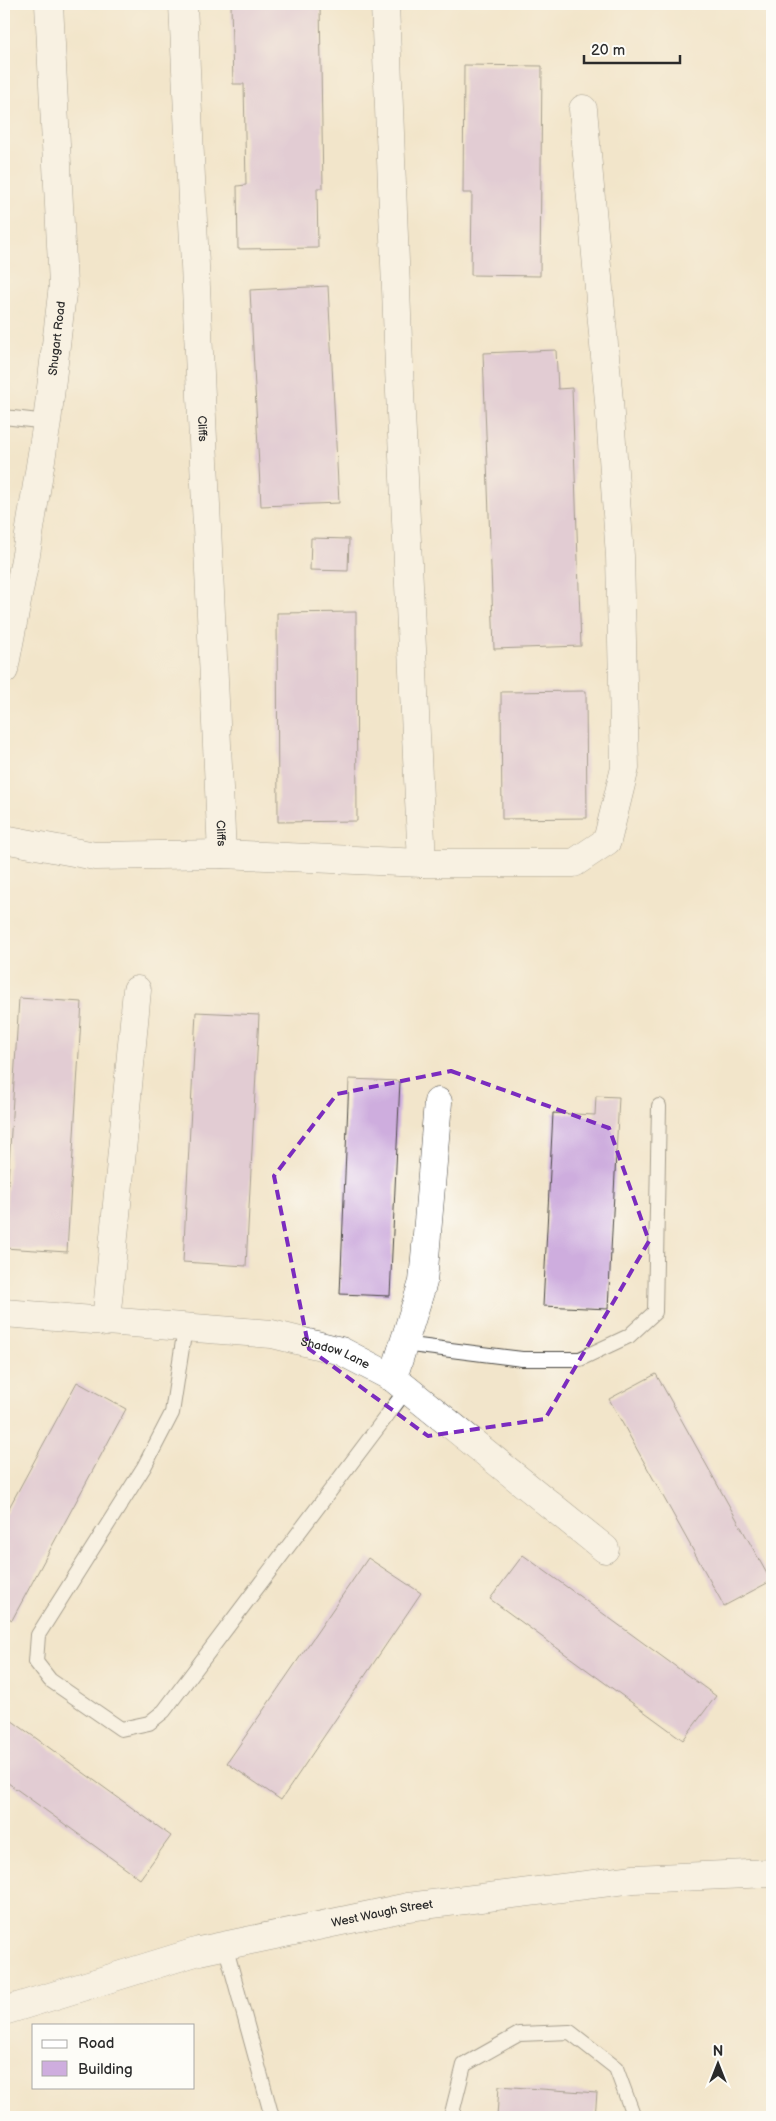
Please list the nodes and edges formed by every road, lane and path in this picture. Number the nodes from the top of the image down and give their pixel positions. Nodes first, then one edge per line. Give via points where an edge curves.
1 (50, 4) edge
2 (183, 4) edge
3 (385, 4) edge
4 (583, 109) dead end
5 (4, 417) edge
6 (47, 422) junction
7 (4, 670) edge
8 (4, 839) edge
9 (222, 854) junction
10 (422, 863) junction
11 (137, 990) dead end
12 (438, 1102) dead end
13 (659, 1106) dead end
14 (4, 1313) edge
15 (106, 1322) junction
16 (185, 1328) junction
17 (403, 1344) junction
18 (400, 1383) junction
19 (605, 1549) dead end
20 (772, 1873) edge
21 (225, 1945) junction
22 (4, 2011) edge
23 (272, 2117) edge
24 (450, 2117) edge
25 (634, 2117) edge

1 - 6 street, Shugart Road via 63,284
2 - 9 street, Cliffs
3 - 10 street
4 - 10 street via 620,556 625,768 607,841 574,863
5 - 6 lane
6 - 7 street, Shugart Road
8 - 9 street via 95,856
9 - 10 street
11 - 15 street
12 - 17 street via 422,1282
13 - 17 lane via 655,1312 629,1336 580,1359 522,1359
14 - 15 street, Shadow Lane
15 - 16 street, Shadow Lane
16 - 18 street, Shadow Lane via 281,1336 341,1351
16 - 18 lane via 172,1413 144,1467 38,1635 36,1662 50,1680 121,1729 149,1723 164,1711
17 - 18 street
18 - 19 street, Shadow Lane
20 - 21 street, West Waugh Street via 634,1879 408,1907
21 - 22 street, West Waugh Street
21 - 23 lane
24 - 25 lane via 464,2065 519,2034 570,2032 616,2068

